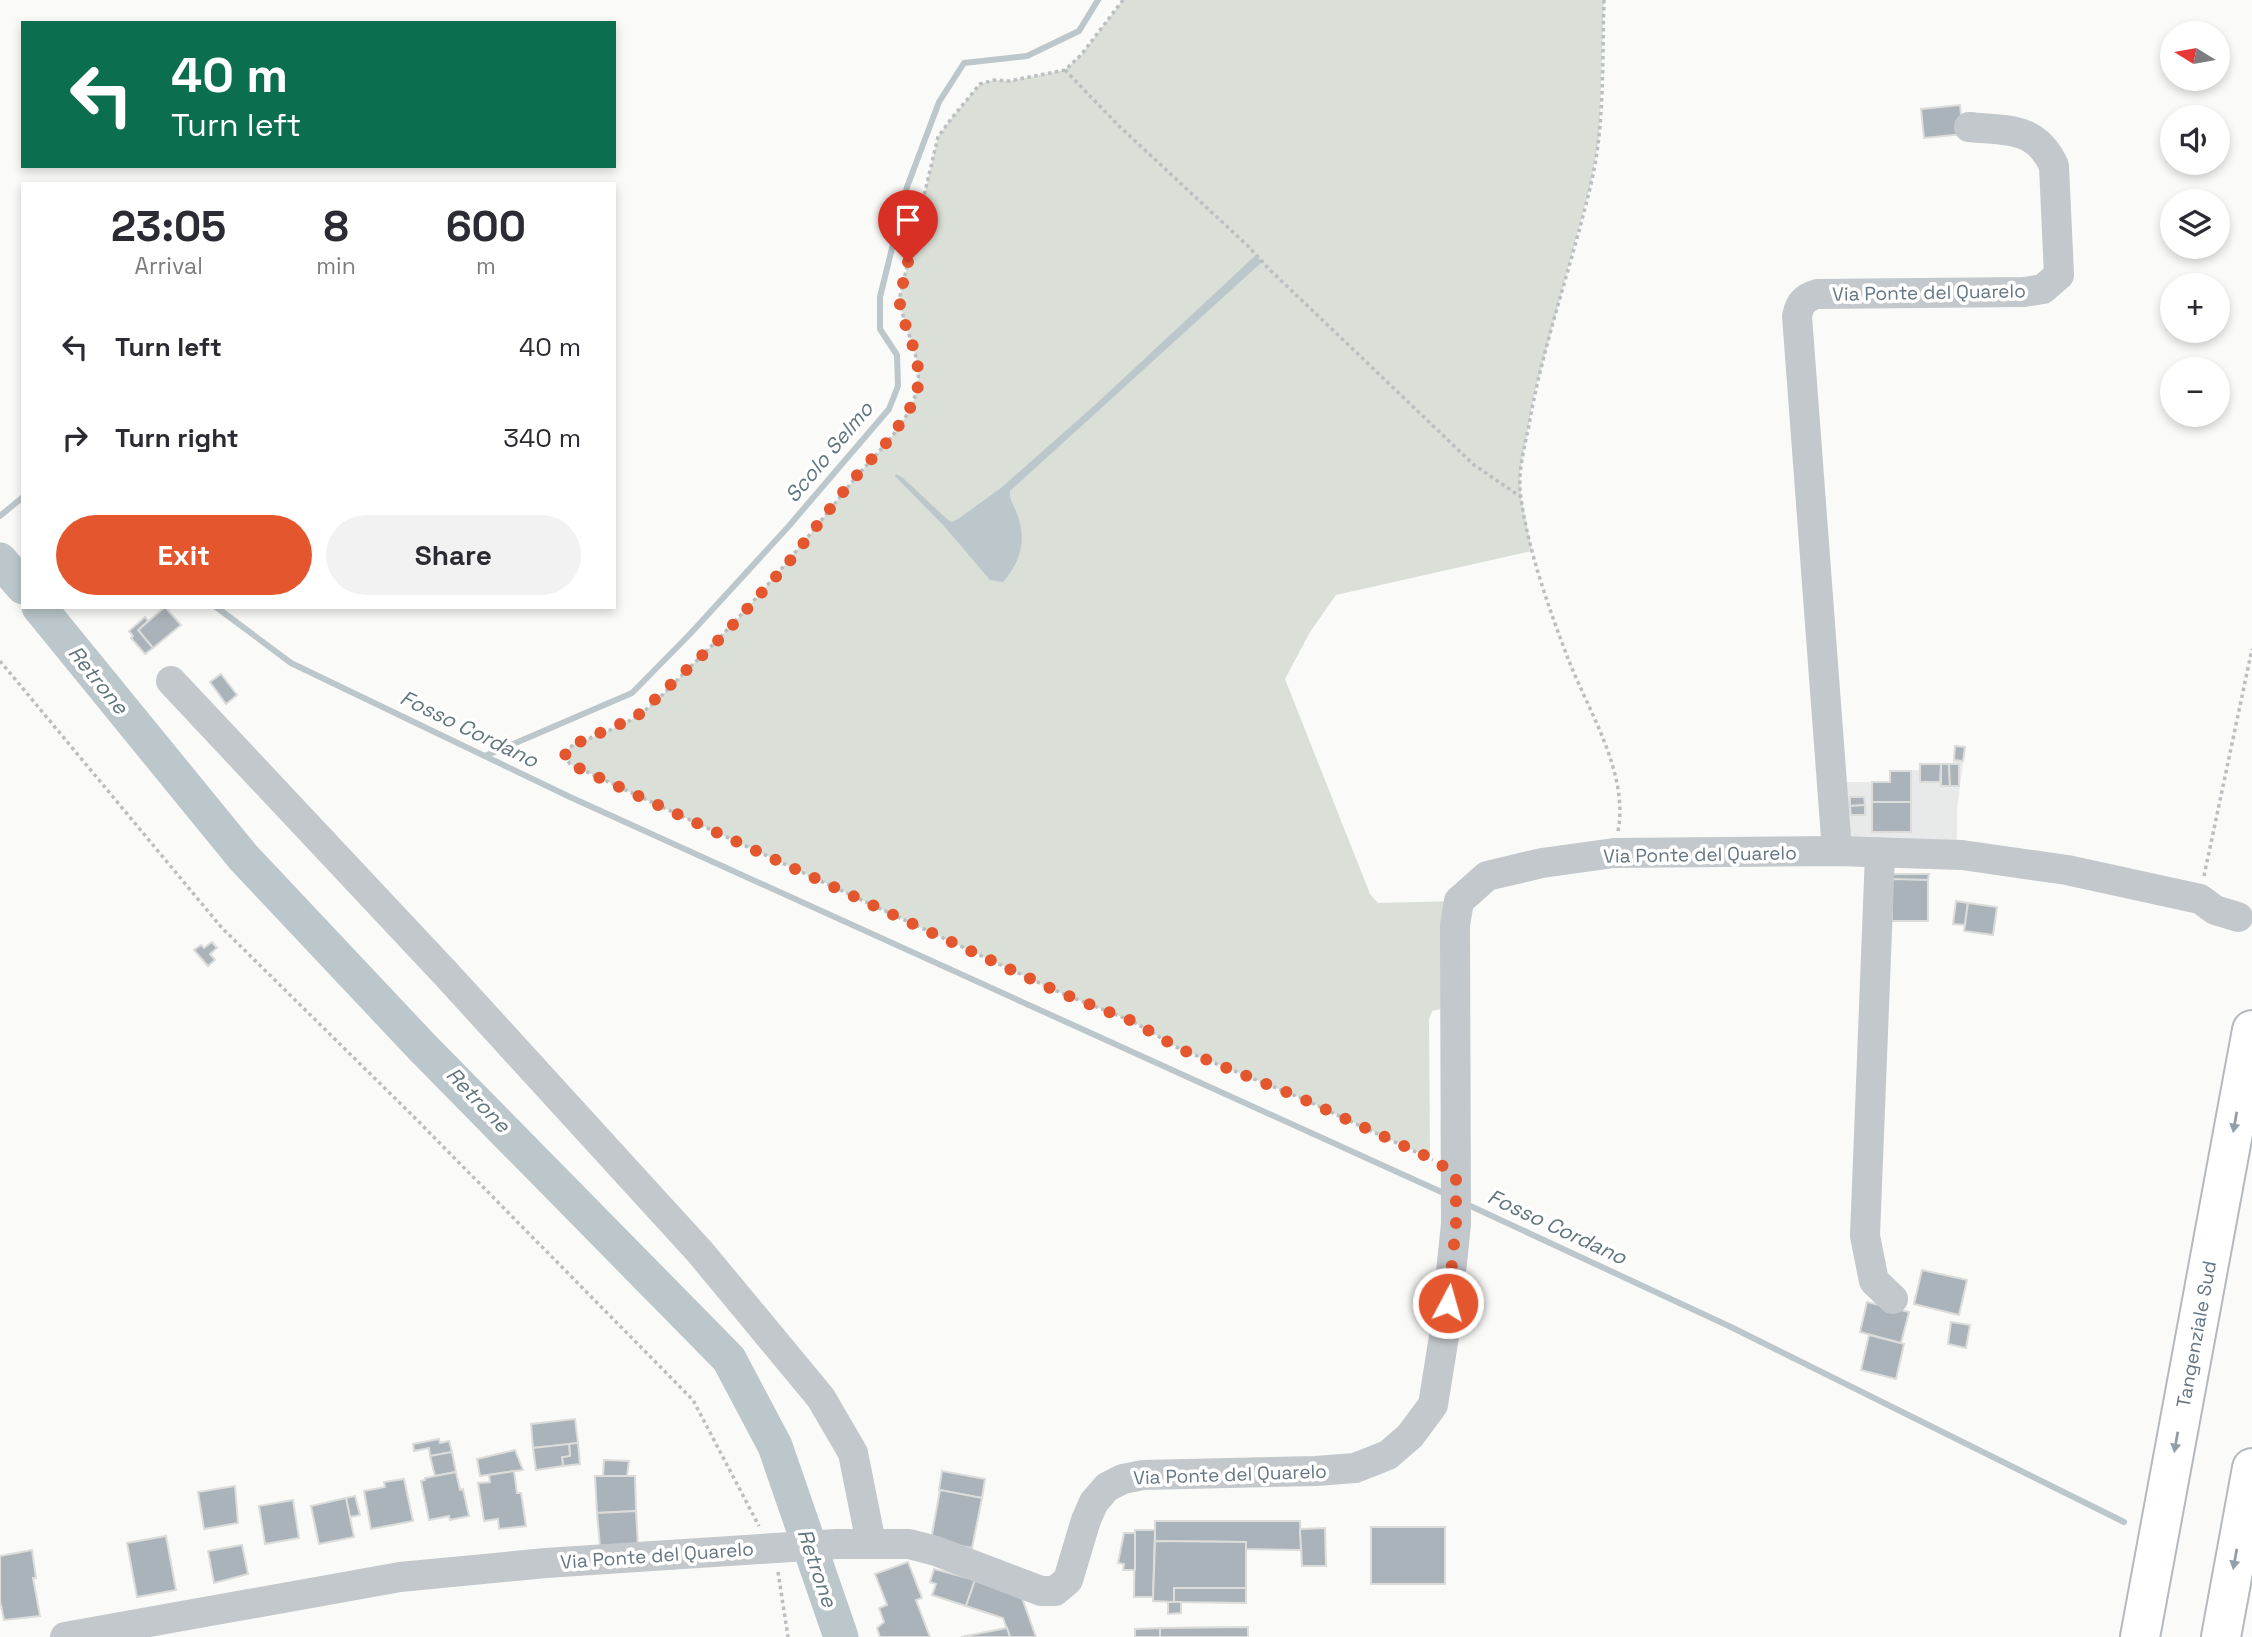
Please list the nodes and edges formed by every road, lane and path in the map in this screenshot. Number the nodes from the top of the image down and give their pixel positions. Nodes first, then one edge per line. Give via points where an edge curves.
1 (1123, 0) edge
2 (1604, 0) edge
3 (1065, 70) junction
4 (1969, 127) dead end
5 (1521, 498) junction
6 (2252, 649) edge
7 (0, 661) edge
8 (172, 681) dead end
9 (1837, 851) junction
10 (1614, 853) junction
11 (1880, 854) junction
12 (2200, 899) junction
13 (2238, 917) dead end
14 (2252, 1030) edge
15 (2252, 1171) edge
16 (1456, 1179) junction
17 (1892, 1299) dead end
18 (2252, 1468) edge
19 (871, 1543) junction
20 (775, 1547) junction
21 (65, 1637) edge
22 (788, 1637) edge
23 (2140, 1637) edge
24 (2167, 1637) edge
25 (2221, 1637) edge

1 - 3 path via 1082,55
2 - 5 path via 1599,137 1534,395 1520,472
3 - 5 path via 1474,465
3 - 16 path via 979,84 938,137 900,296 919,381 907,414 888,441 723,636 636,717 573,745 565,752 566,759 1061,993 1132,1021 1180,1049 1430,1158
4 - 9 street, Via Ponte del Quarelo via 2028,136 2048,152 2054,166 2059,275 2043,289 2024,292 1817,294 1800,304 1797,316
5 - 10 path via 1532,551 1569,659 1618,777 1621,819
6 - 12 path
7 - 20 path via 222,928 693,1400
8 - 19 street via 691,1241 821,1398 853,1453
9 - 10 street, Via Ponte del Quarelo
9 - 11 street, Via Ponte del Quarelo
10 - 16 street, Via Ponte del Quarelo via 1487,876 1459,901 1455,925
11 - 12 street, Via Ponte del Quarelo via 1962,855 2067,870
11 - 17 street via 1865,1236 1874,1281
12 - 13 street, Via Ponte del Quarelo via 2215,910
14 -> 23 highway, Tangenziale Sud
15 - 24 highway, Tangenziale Sud
16 - 19 street, Via Ponte del Quarelo via 1456,1224 1433,1405 1388,1455 1355,1468 1123,1479 1107,1487 1094,1502 1068,1580 1055,1591 1041,1591 936,1551 909,1544
18 -> 25 highway
19 - 20 street, Via Ponte del Quarelo
20 - 21 street, Via Ponte del Quarelo via 400,1577
20 - 22 path

